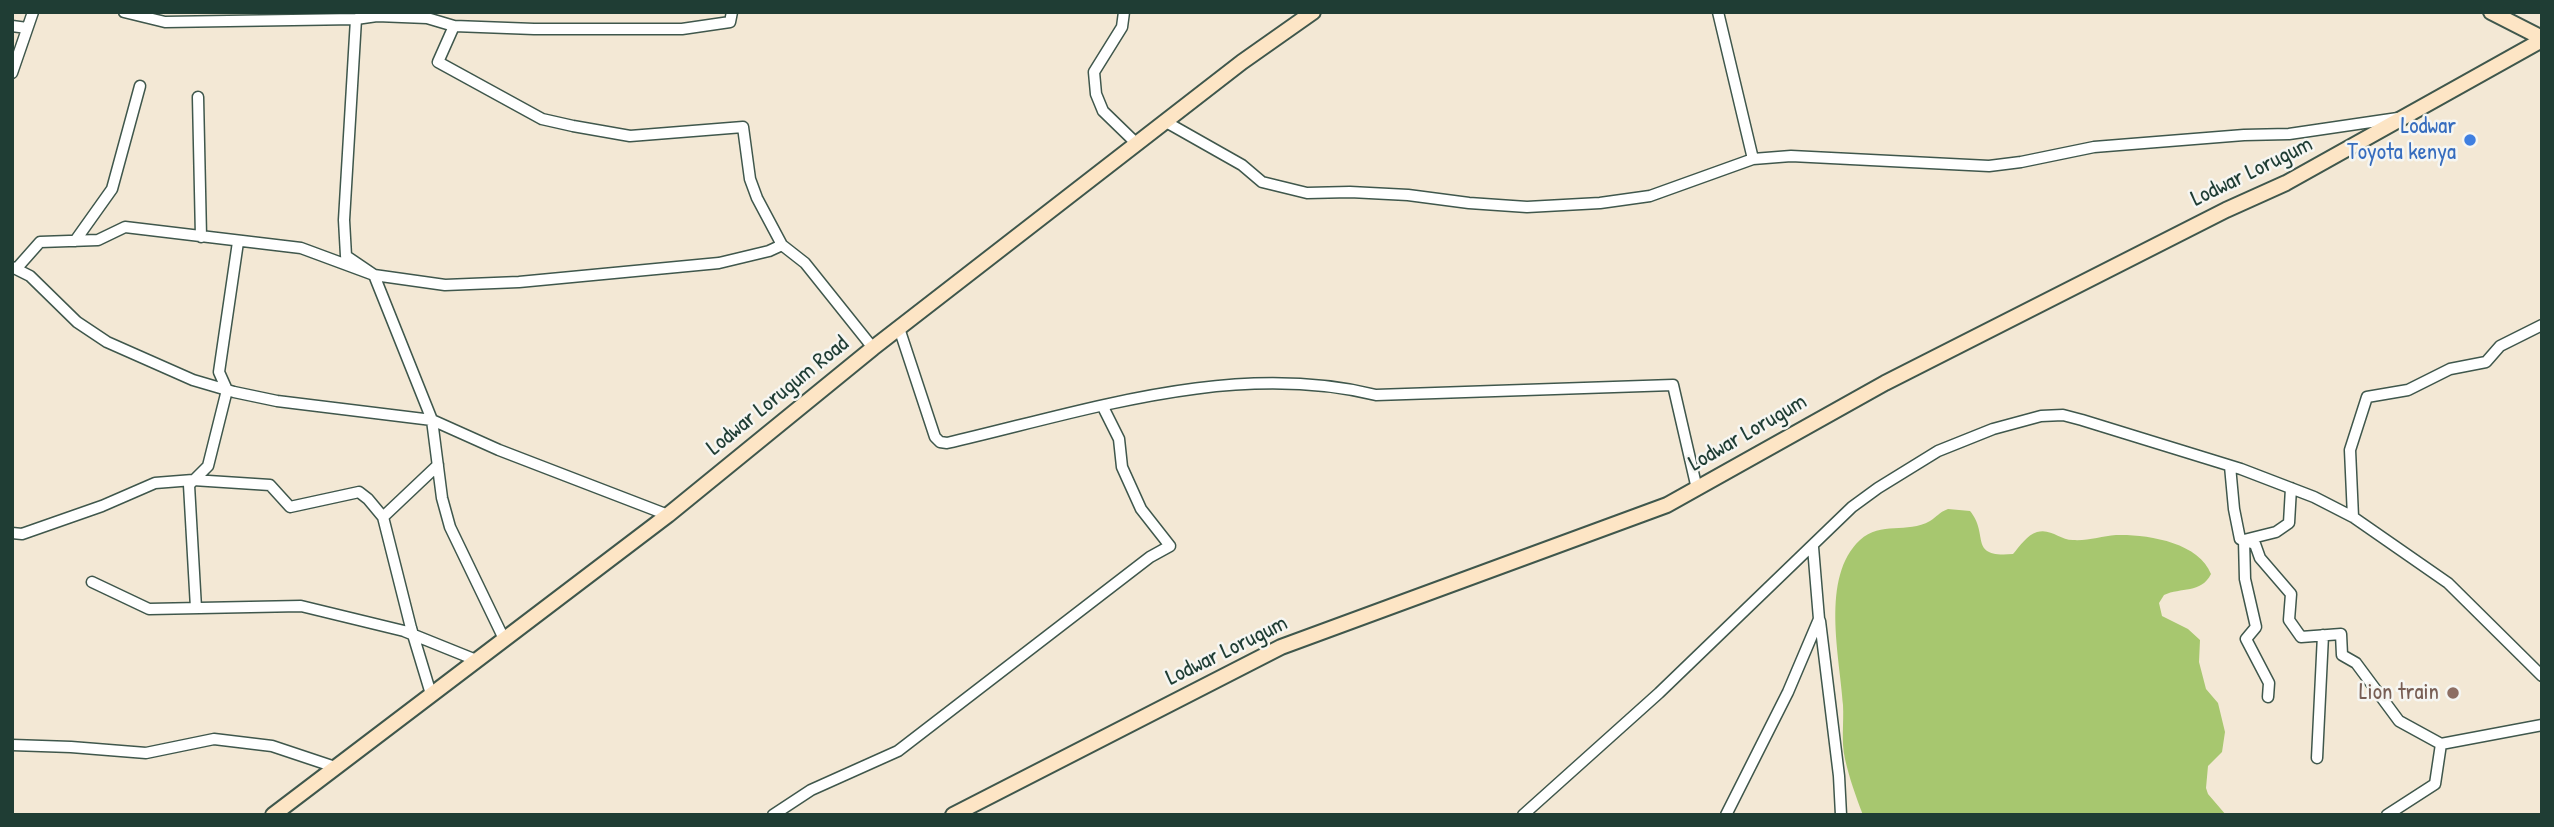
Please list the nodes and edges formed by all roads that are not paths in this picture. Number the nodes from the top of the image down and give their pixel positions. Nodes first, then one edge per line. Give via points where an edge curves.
1 (33, 12) edge
2 (124, 12) edge
3 (732, 12) edge
4 (1124, 12) edge
5 (1313, 12) edge
6 (1718, 12) edge
7 (2491, 12) edge
8 (167, 17) edge
9 (356, 19) junction
10 (12, 26) edge
11 (454, 26) junction
12 (27, 28) junction
13 (2542, 39) edge
14 (12, 73) edge
15 (139, 86) dead end
16 (198, 97) dead end
17 (2407, 117) junction
18 (1166, 122) junction
19 (1136, 144) junction
20 (1753, 159) junction
21 (201, 237) junction
22 (75, 241) junction
23 (237, 242) junction
24 (782, 244) junction
25 (14, 267) edge
26 (374, 275) junction
27 (2542, 325) edge
28 (899, 328) junction
29 (873, 348) junction
30 (227, 390) junction
31 (1102, 407) junction
32 (432, 420) junction
33 (438, 465) junction
34 (2230, 466) junction
35 (193, 480) junction
36 (2291, 488) junction
37 (1697, 489) junction
38 (668, 515) junction
39 (383, 517) junction
40 (2353, 517) junction
41 (12, 533) edge
42 (2244, 540) junction
43 (1813, 547) junction
44 (92, 582) dead end
45 (196, 608) junction
46 (1819, 619) junction
47 (413, 635) junction
48 (2323, 635) junction
49 (504, 639) junction
50 (476, 660) junction
51 (2542, 676) edge
52 (431, 694) junction
53 (2267, 697) dead end
54 (2542, 725) edge
55 (2441, 744) junction
56 (12, 745) edge
57 (2317, 758) dead end
58 (335, 767) junction
59 (273, 815) edge
60 (772, 815) edge
61 (953, 815) edge
62 (1523, 815) edge
63 (1726, 815) edge
64 (1841, 815) edge
65 (2387, 815) edge

1 - 12 street
2 - 8 street
3 - 11 street via 730,22 682,29
4 - 19 street via 1122,27 1094,72 1096,94 1103,111
5 - 18 street, Lodwar Lorugum Road
6 - 20 street
7 - 13 street
8 - 9 street
9 - 11 street via 427,18
9 - 26 street via 344,220 346,256
10 - 12 street
11 - 24 street via 438,62 542,120 630,136 743,127 750,179
12 - 14 street
13 - 17 street, Lodwar Lorugum
15 - 22 street via 113,189
16 - 21 street
17 - 20 street via 2289,134 2094,147 1989,166 1805,156
17 - 37 street, Lodwar Lorugum via 2286,183 1885,383
18 - 19 street, Lodwar Lorugum Road
18 - 20 street via 1262,182 1307,193 1408,195 1527,207 1650,196
19 - 28 street, Lodwar Lorugum Road
21 - 22 street via 125,227 98,240
21 - 23 street
22 - 25 street via 40,242
23 - 26 street via 301,248
23 - 30 street via 219,372
24 - 26 street via 719,263 519,282 445,285
24 - 29 street via 805,263
25 - 30 street via 107,342
26 - 32 street
27 - 40 street via 2500,346 2486,362 2450,369 2408,390 2367,397 2350,450
28 - 29 street, Lodwar Lorugum Road
28 - 31 street via 940,442
29 - 38 street, Lodwar Lorugum Road
30 - 32 street via 277,401
30 - 35 street via 208,466
31 - 37 street via 1165,393 1263,383 1293,382 1376,395 1673,385
31 - 60 street via 1119,439 1122,467 1141,509 1170,546 898,751 811,790
32 - 33 street
32 - 38 street
33 - 39 street
33 - 49 street via 450,527
34 - 36 street
34 - 42 street via 2234,509
34 - 43 street via 2063,415 2041,416 1938,451 1852,507
35 - 39 street via 270,485 290,507 359,492
35 - 41 street via 155,483 22,534
35 - 45 street via 189,485
36 - 40 street
36 - 42 street via 2289,523 2276,532
37 - 61 street, Lodwar Lorugum via 1633,519 1281,647
38 - 49 street, Lodwar Lorugum Road
39 - 47 street
40 - 51 street via 2448,583
42 - 48 street via 2255,544 2260,558 2291,594 2289,620 2301,637
42 - 53 street via 2245,579 2256,627 2246,639 2269,683
43 - 46 street
43 - 62 street
44 - 45 street via 149,608
45 - 47 street via 301,606
46 - 63 street
46 - 64 street
47 - 50 street
47 - 52 street
48 - 55 street via 2341,635 2342,655 2356,663 2399,721
48 - 57 street
49 - 50 street, Lodwar Lorugum Road
50 - 52 street, Lodwar Lorugum Road
52 - 58 street, Lodwar Lorugum Road
54 - 55 street
55 - 65 street via 2435,784
56 - 58 street via 146,753 214,739 272,746
58 - 59 street, Lodwar Lorugum Road

